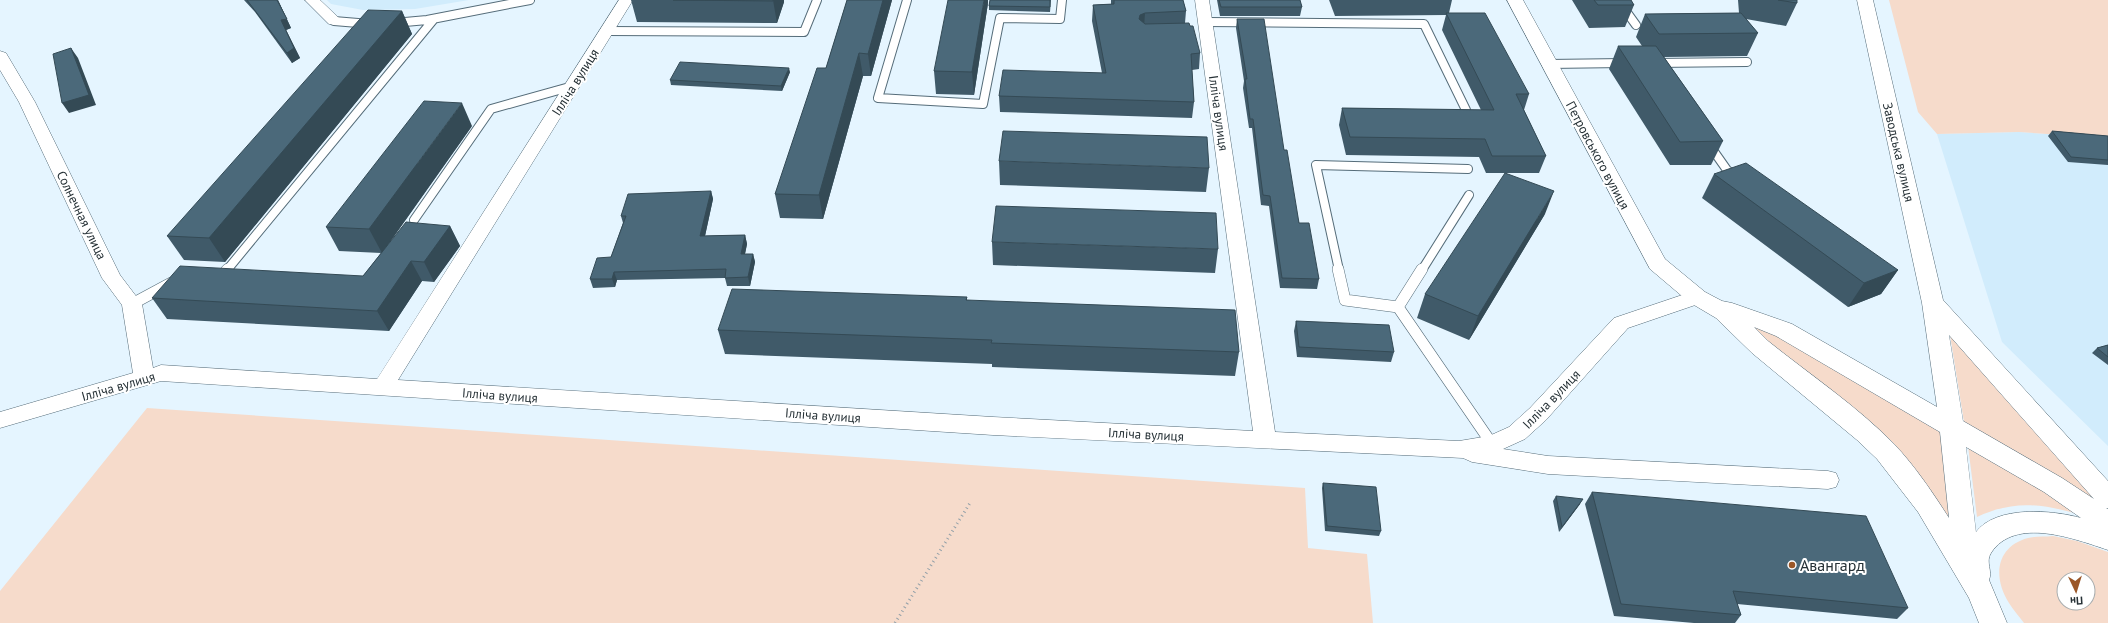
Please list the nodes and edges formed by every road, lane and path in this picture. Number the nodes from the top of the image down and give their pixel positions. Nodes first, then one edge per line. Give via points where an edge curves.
1 (312, 0) edge
2 (530, 0) edge
3 (626, 0) edge
4 (817, 0) edge
5 (906, 0) edge
6 (1062, 0) edge
7 (1202, 0) edge
8 (1515, 0) edge
9 (1618, 0) edge
10 (1865, 0) edge
11 (434, 19) junction
12 (334, 21) joint
13 (1636, 25) dead end
14 (1205, 29) junction
15 (607, 31) junction
16 (0, 56) edge
17 (1747, 62) dead end
18 (1630, 63) edge
19 (1548, 64) junction
20 (1661, 75) edge
21 (572, 86) junction
22 (1466, 110) edge
23 (1701, 132) edge
24 (1468, 168) dead end
25 (1746, 184) edge
26 (1470, 195) dead end
27 (414, 220) dead end
28 (241, 272) edge
29 (183, 276) edge
30 (1697, 297) junction
31 (1933, 303) junction
32 (132, 304) junction
33 (1398, 307) junction
34 (144, 378) junction
35 (382, 388) junction
36 (0, 420) edge
37 (1952, 429) junction
38 (1265, 439) junction
39 (1492, 444) junction
40 (1459, 450) junction
41 (1828, 480) dead end
42 (2108, 498) edge
43 (970, 503) dead end
44 (2108, 523) edge
45 (2108, 539) edge
46 (1978, 589) junction
47 (895, 623) edge
48 (1993, 623) edge
49 (1999, 623) edge

1 - 12 street
2 - 11 lane
3 - 15 street, Ілліча вулиця
4 - 15 lane via 804,32
5 - 6 lane via 878,98 983,104 1000,18 1060,19
7 - 14 street, Ілліча вулиця
8 - 19 main road, Петровського вулиця
9 - 13 lane
10 - 31 main road, Заводська вулиця
11 - 12 lane via 384,23
11 - 28 lane via 222,271
14 - 22 lane via 1424,24
14 - 38 street, Ілліча вулиця
15 - 21 street, Ілліча вулиця
16 - 32 street, Солнечная улица via 27,102 112,278
17 - 20 lane via 1649,63
18 - 19 lane
19 - 30 main road, Петровського вулиця via 1657,264
21 - 27 lane via 491,109
21 - 35 street, Ілліча вулиця
23 - 25 lane via 1727,170
24 - 33 lane via 1316,165 1345,300
26 - 33 lane
29 - 32 lane
30 - 37 main road via 1784,330
30 - 39 street, Ілліча вулиця via 1621,323 1538,414 1517,433
30 - 46 main road via 1724,312 1760,347 1886,452 1927,505
31 - 37 main road, Заводська вулиця
31 - 42 main road
32 - 34 street, Солнечная улица
33 - 39 lane
34 - 35 street, Ілліча вулиця via 161,373
34 - 36 street, Ілліча вулиця
35 - 38 street, Ілліча вулиця via 993,426
37 - 44 main road via 2054,485
37 - 46 main road, Заводська вулиця via 1966,558
38 - 40 street, Ілліча вулиця
39 - 40 street, Ілліча вулиця
40 - 41 street via 1548,465
43 - 47 path
45 - 46 main road via 2066,525 2032,521 2004,526 1984,539 1975,561
46 - 48 main road
46 - 49 main road via 1991,614

